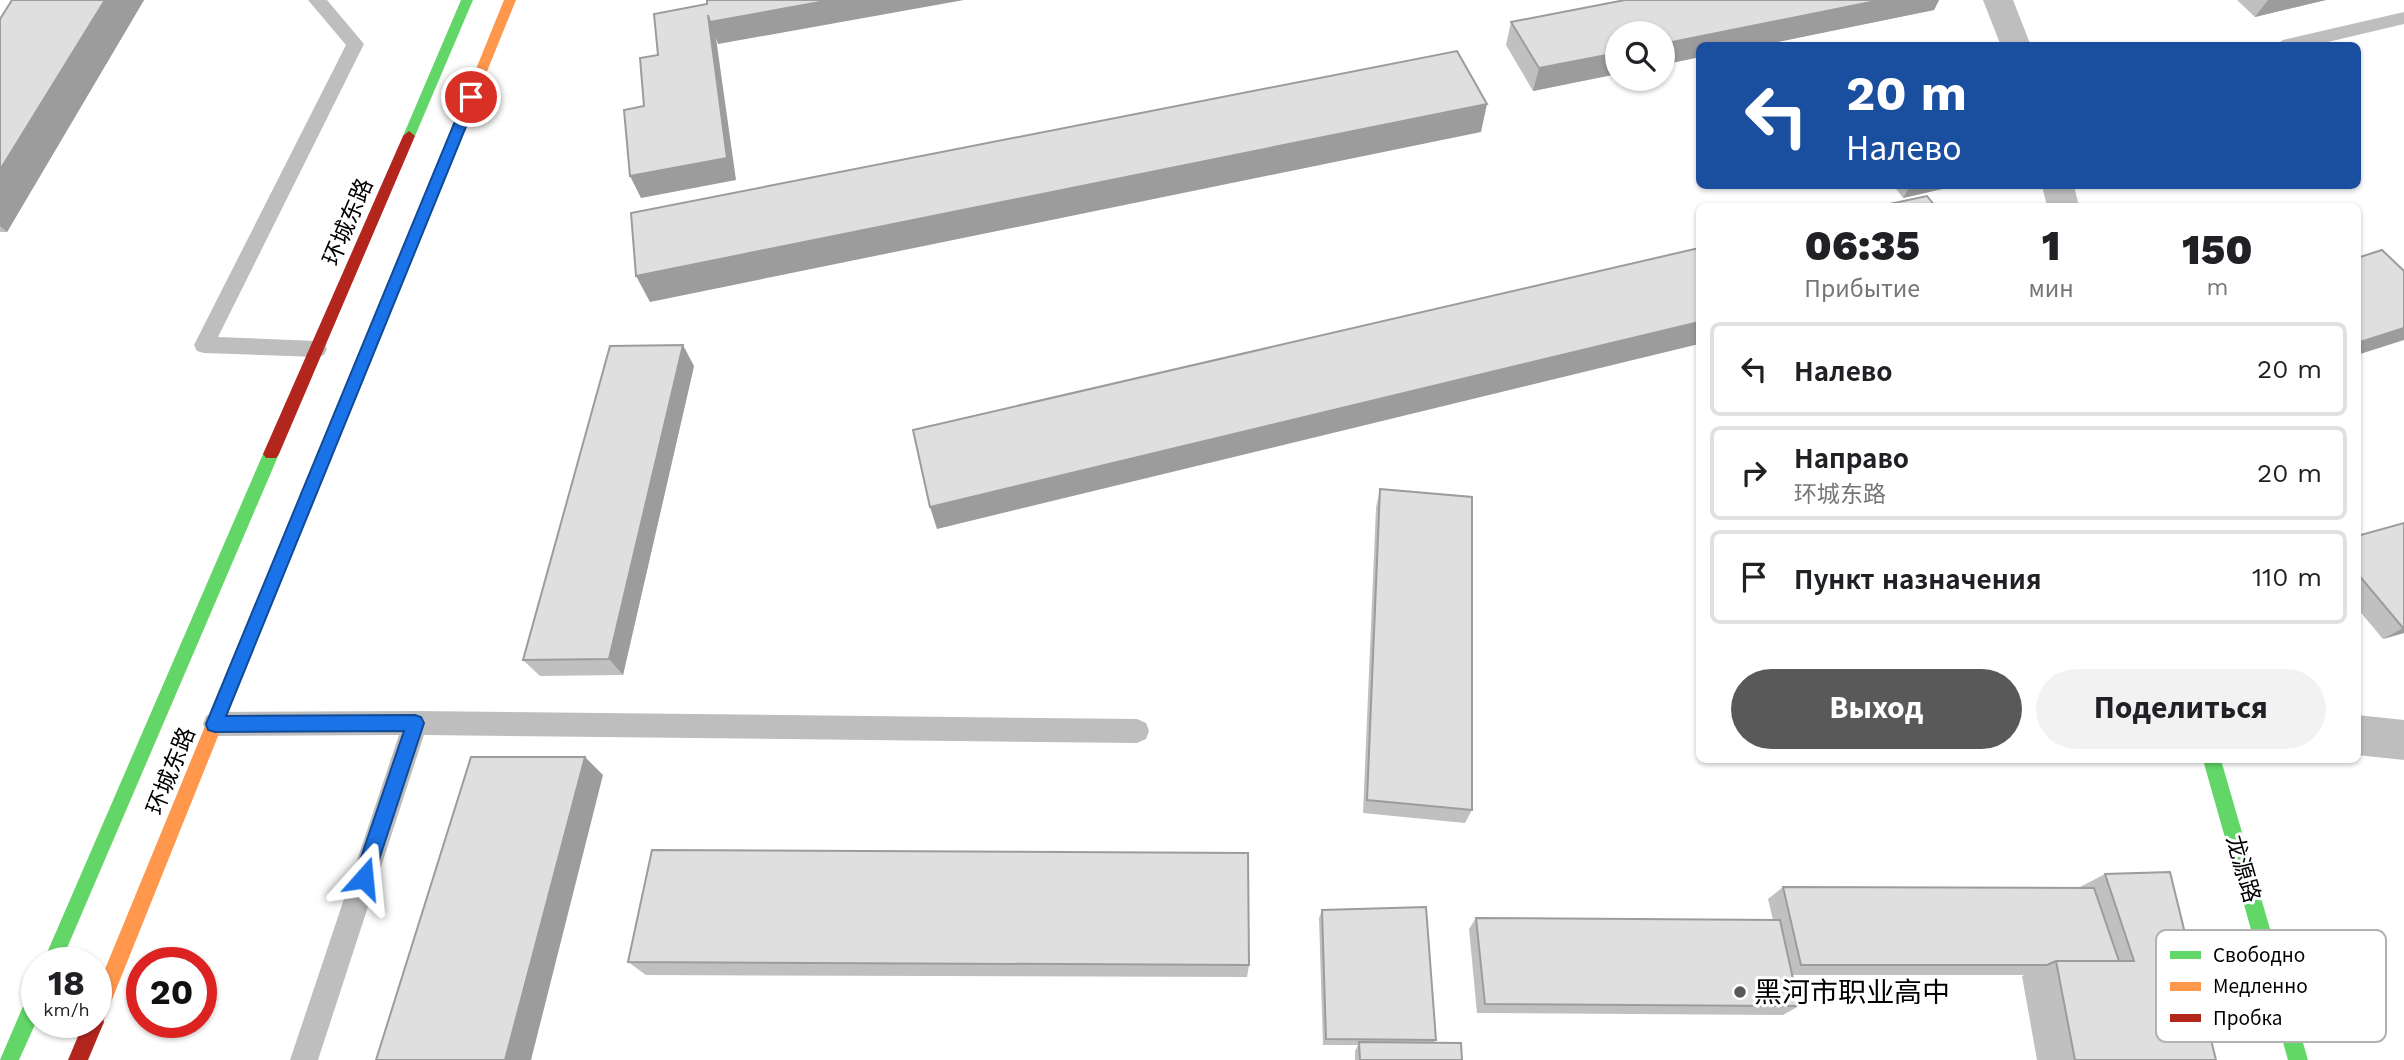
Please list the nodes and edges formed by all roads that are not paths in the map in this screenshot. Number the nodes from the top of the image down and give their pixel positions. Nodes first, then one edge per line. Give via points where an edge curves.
1 (317, 0) edge
2 (467, 0) edge
3 (510, 0) edge
4 (1998, 0) edge
5 (2404, 18) edge
6 (2014, 42) edge
7 (2300, 42) edge
8 (317, 349) junction
9 (415, 723) junction
10 (215, 724) junction
11 (1137, 731) dead end
12 (2361, 735) edge
13 (2404, 740) edge
14 (2213, 763) edge
15 (2261, 930) edge
16 (58, 947) edge
17 (112, 976) edge
18 (21, 1033) edge
19 (87, 1038) edge
20 (2293, 1042) edge
21 (9, 1060) edge
22 (78, 1060) edge
23 (304, 1060) edge
24 (2298, 1060) edge

1 - 8 lane via 355,44 204,345
2 - 8 street, 环城东路
3 - 10 street, 环城东路
4 - 6 street
5 - 7 lane
8 - 16 street, 环城东路
9 - 10 lane
9 - 11 lane
9 - 23 lane
10 - 17 street, 环城东路
12 - 13 street
14 - 15 street, 龙源路
18 - 21 street
19 - 22 street
20 - 24 street, 龙源路

